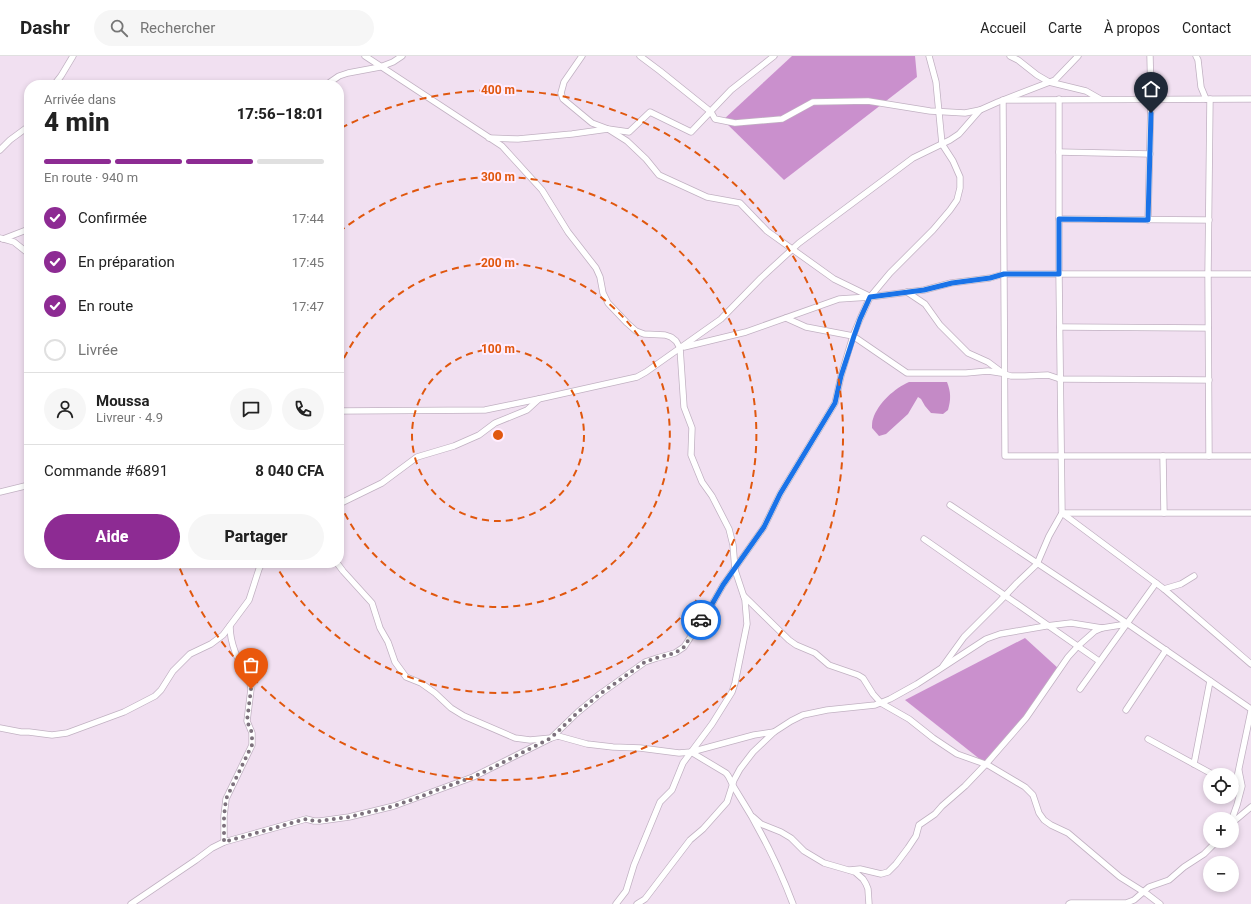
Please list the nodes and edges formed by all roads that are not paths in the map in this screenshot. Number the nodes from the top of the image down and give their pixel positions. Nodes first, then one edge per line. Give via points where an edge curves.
1 (73, 56) edge
2 (365, 56) edge
3 (402, 56) edge
4 (582, 56) edge
5 (640, 56) edge
6 (774, 56) edge
7 (929, 56) edge
8 (1010, 56) edge
9 (1078, 56) edge
10 (1150, 56) edge
11 (1196, 56) edge
12 (380, 67) junction
13 (58, 80) edge
14 (333, 80) edge
15 (1049, 82) junction
16 (1059, 99) junction
17 (1101, 99) junction
18 (1151, 99) junction
19 (1208, 99) junction
20 (1251, 99) edge
21 (1003, 100) junction
22 (980, 110) junction
23 (940, 111) junction
24 (711, 112) junction
25 (608, 129) junction
26 (24, 130) edge
27 (489, 138) junction
28 (942, 144) junction
29 (0, 150) edge
30 (1059, 152) junction
31 (1150, 154) junction
32 (1059, 219) junction
33 (1148, 220) junction
34 (1209, 220) junction
35 (24, 231) edge
36 (1, 238) edge
37 (792, 249) junction
38 (24, 250) edge
39 (1004, 274) junction
40 (1059, 274) junction
41 (1208, 274) junction
42 (1251, 274) edge
43 (907, 292) junction
44 (870, 297) junction
45 (786, 318) junction
46 (1060, 328) junction
47 (1208, 328) junction
48 (854, 336) junction
49 (680, 348) junction
50 (1004, 374) junction
51 (1060, 379) junction
52 (1209, 380) junction
53 (540, 399) junction
54 (344, 411) edge
55 (1062, 456) junction
56 (1163, 456) junction
57 (1209, 456) junction
58 (1251, 456) edge
59 (24, 486) edge
60 (0, 492) edge
61 (344, 502) edge
62 (950, 505) dead end
63 (1062, 513) junction
64 (1164, 513) junction
65 (1251, 513) edge
66 (924, 539) dead end
67 (1037, 564) junction
68 (259, 568) edge
69 (341, 568) edge
70 (735, 570) junction
71 (1194, 576) dead end
72 (1156, 583) junction
73 (1164, 589) junction
74 (744, 595) junction
75 (1005, 595) junction
76 (1127, 624) junction
77 (1048, 625) junction
78 (230, 626) junction
79 (1102, 628) junction
80 (1078, 646) junction
81 (1166, 650) junction
82 (1100, 661) junction
83 (1251, 664) edge
84 (944, 666) junction
85 (1210, 680) junction
86 (1080, 689) dead end
87 (881, 702) junction
88 (1126, 710) dead end
89 (1251, 710) edge
90 (0, 728) edge
91 (774, 732) junction
92 (551, 738) junction
93 (1148, 739) dead end
94 (692, 752) junction
95 (986, 764) junction
96 (1194, 764) junction
97 (1203, 769) edge
98 (1239, 771) joint
99 (732, 785) junction
100 (1239, 800) edge
101 (1251, 807) edge
102 (751, 816) junction
103 (1239, 817) edge
104 (224, 842) junction
105 (1210, 848) edge
106 (850, 870) junction
107 (1143, 891) junction
108 (131, 904) edge
109 (616, 904) edge
110 (638, 904) edge
111 (793, 904) edge
112 (869, 904) edge
113 (1069, 904) edge
114 (1160, 904) edge

1 - 13 street
2 - 12 street
3 - 12 street
4 - 25 street via 564,82 561,93 563,99 592,123
5 - 24 street
6 - 24 street via 731,90
7 - 23 street
8 - 15 street
9 - 15 street via 1055,80
10 - 18 street
11 - 19 street via 1201,87
12 - 14 street via 348,73
12 - 27 street
15 - 17 street via 1086,91
15 - 21 street
16 - 17 street
16 - 21 street
16 - 30 street
17 - 18 street
18 - 19 street
18 - 31 street
19 - 20 street
19 - 34 street
21 - 22 street
21 - 39 street
22 - 23 street via 965,113
22 - 28 street via 959,134
23 - 24 street via 868,101 813,102 782,119 735,123 715,119
23 - 28 street
24 - 25 street via 691,132 650,112 629,132
25 - 27 street via 518,140
25 - 37 street via 646,159 659,175 706,197 740,203 767,231
26 - 29 street
27 - 49 street via 502,146 542,190 568,232 596,268 603,294 608,302 627,323 644,334 671,337
28 - 37 street via 913,158
28 - 44 street via 960,177 957,200 933,230
30 - 31 street
30 - 32 street
31 - 33 street
32 - 33 street
32 - 40 street
33 - 34 street
34 - 41 street
35 - 36 street
36 - 38 street via 14,242
37 - 44 street via 834,280
37 - 49 street via 721,319
39 - 40 street
39 - 43 street
39 - 50 street
40 - 41 street
40 - 46 street
41 - 42 street
41 - 47 street
43 - 44 street
43 - 50 street via 925,304 940,325 968,353 988,362
44 - 45 street via 839,299
44 - 48 street
45 - 48 street via 806,327
45 - 49 street via 746,332
46 - 47 street
46 - 51 street
47 - 52 street
48 - 50 street via 906,373 988,371
48 - 70 street via 835,403 780,494 764,527
49 - 53 street via 637,377
49 - 70 street via 684,407 692,428 691,455 702,482 729,529
50 - 51 street via 1048,375
50 - 55 street via 1005,456
51 - 52 street
51 - 55 street
52 - 57 street
53 - 54 street via 485,410
53 - 61 street via 527,410 495,423 479,435 416,458 382,483
55 - 56 street
55 - 63 street
56 - 57 street
56 - 64 street
57 - 58 street
59 - 60 street
62 - 67 street
63 - 64 street
63 - 67 street
63 - 72 street
64 - 65 street
66 - 75 street
67 - 75 street
67 - 76 street
68 - 78 street via 249,600
69 - 92 street via 372,603 395,662 406,677 421,683 464,716 509,735 523,740
70 - 74 street
70 - 92 street via 684,647 675,653 645,662 600,694
71 - 73 street via 1181,584
72 - 73 street
72 - 76 street
73 - 83 street
74 - 87 street via 796,645 815,653 829,665 863,678
74 - 94 street via 747,624 735,683 732,692
75 - 77 street
75 - 84 street via 964,637
76 - 79 street
76 - 81 street
76 - 82 street
77 - 79 street via 1071,623
77 - 80 street
77 - 84 street via 986,639
78 - 90 street via 211,644 190,654 154,696 124,712 60,734
78 - 104 street via 232,646 250,683 247,721 252,733 252,745 226,799
79 - 80 street
80 - 82 street
80 - 95 street via 1030,713
81 - 85 street
81 - 88 street
82 - 86 street
84 - 87 street via 917,684
85 - 89 street
85 - 96 street
87 - 91 street via 803,715
87 - 95 street via 957,754
89 - 98 street
91 - 94 street
91 - 99 street via 753,752
92 - 94 street via 558,736 586,744 613,747
92 - 104 street via 473,777 394,806 349,817 320,821 306,819
93 - 96 street
94 - 99 street via 726,773
94 - 109 street via 683,763 672,790 660,802 626,891
95 - 106 street via 935,814 919,825 916,836 888,872 881,874 860,869
95 - 107 street via 1025,787 1033,795 1044,820 1068,833 1120,877
96 - 97 street
98 - 100 street via 1242,786
99 - 102 street
99 - 110 street via 727,802 720,811 690,840 645,899
101 - 103 street
102 - 106 street via 761,824 791,838 804,851 824,863
102 - 111 street via 782,874
104 - 108 street
105 - 107 street via 1169,880 1153,884
106 - 112 street via 863,879 868,889
107 - 113 street via 1134,900 1126,903
107 - 114 street

